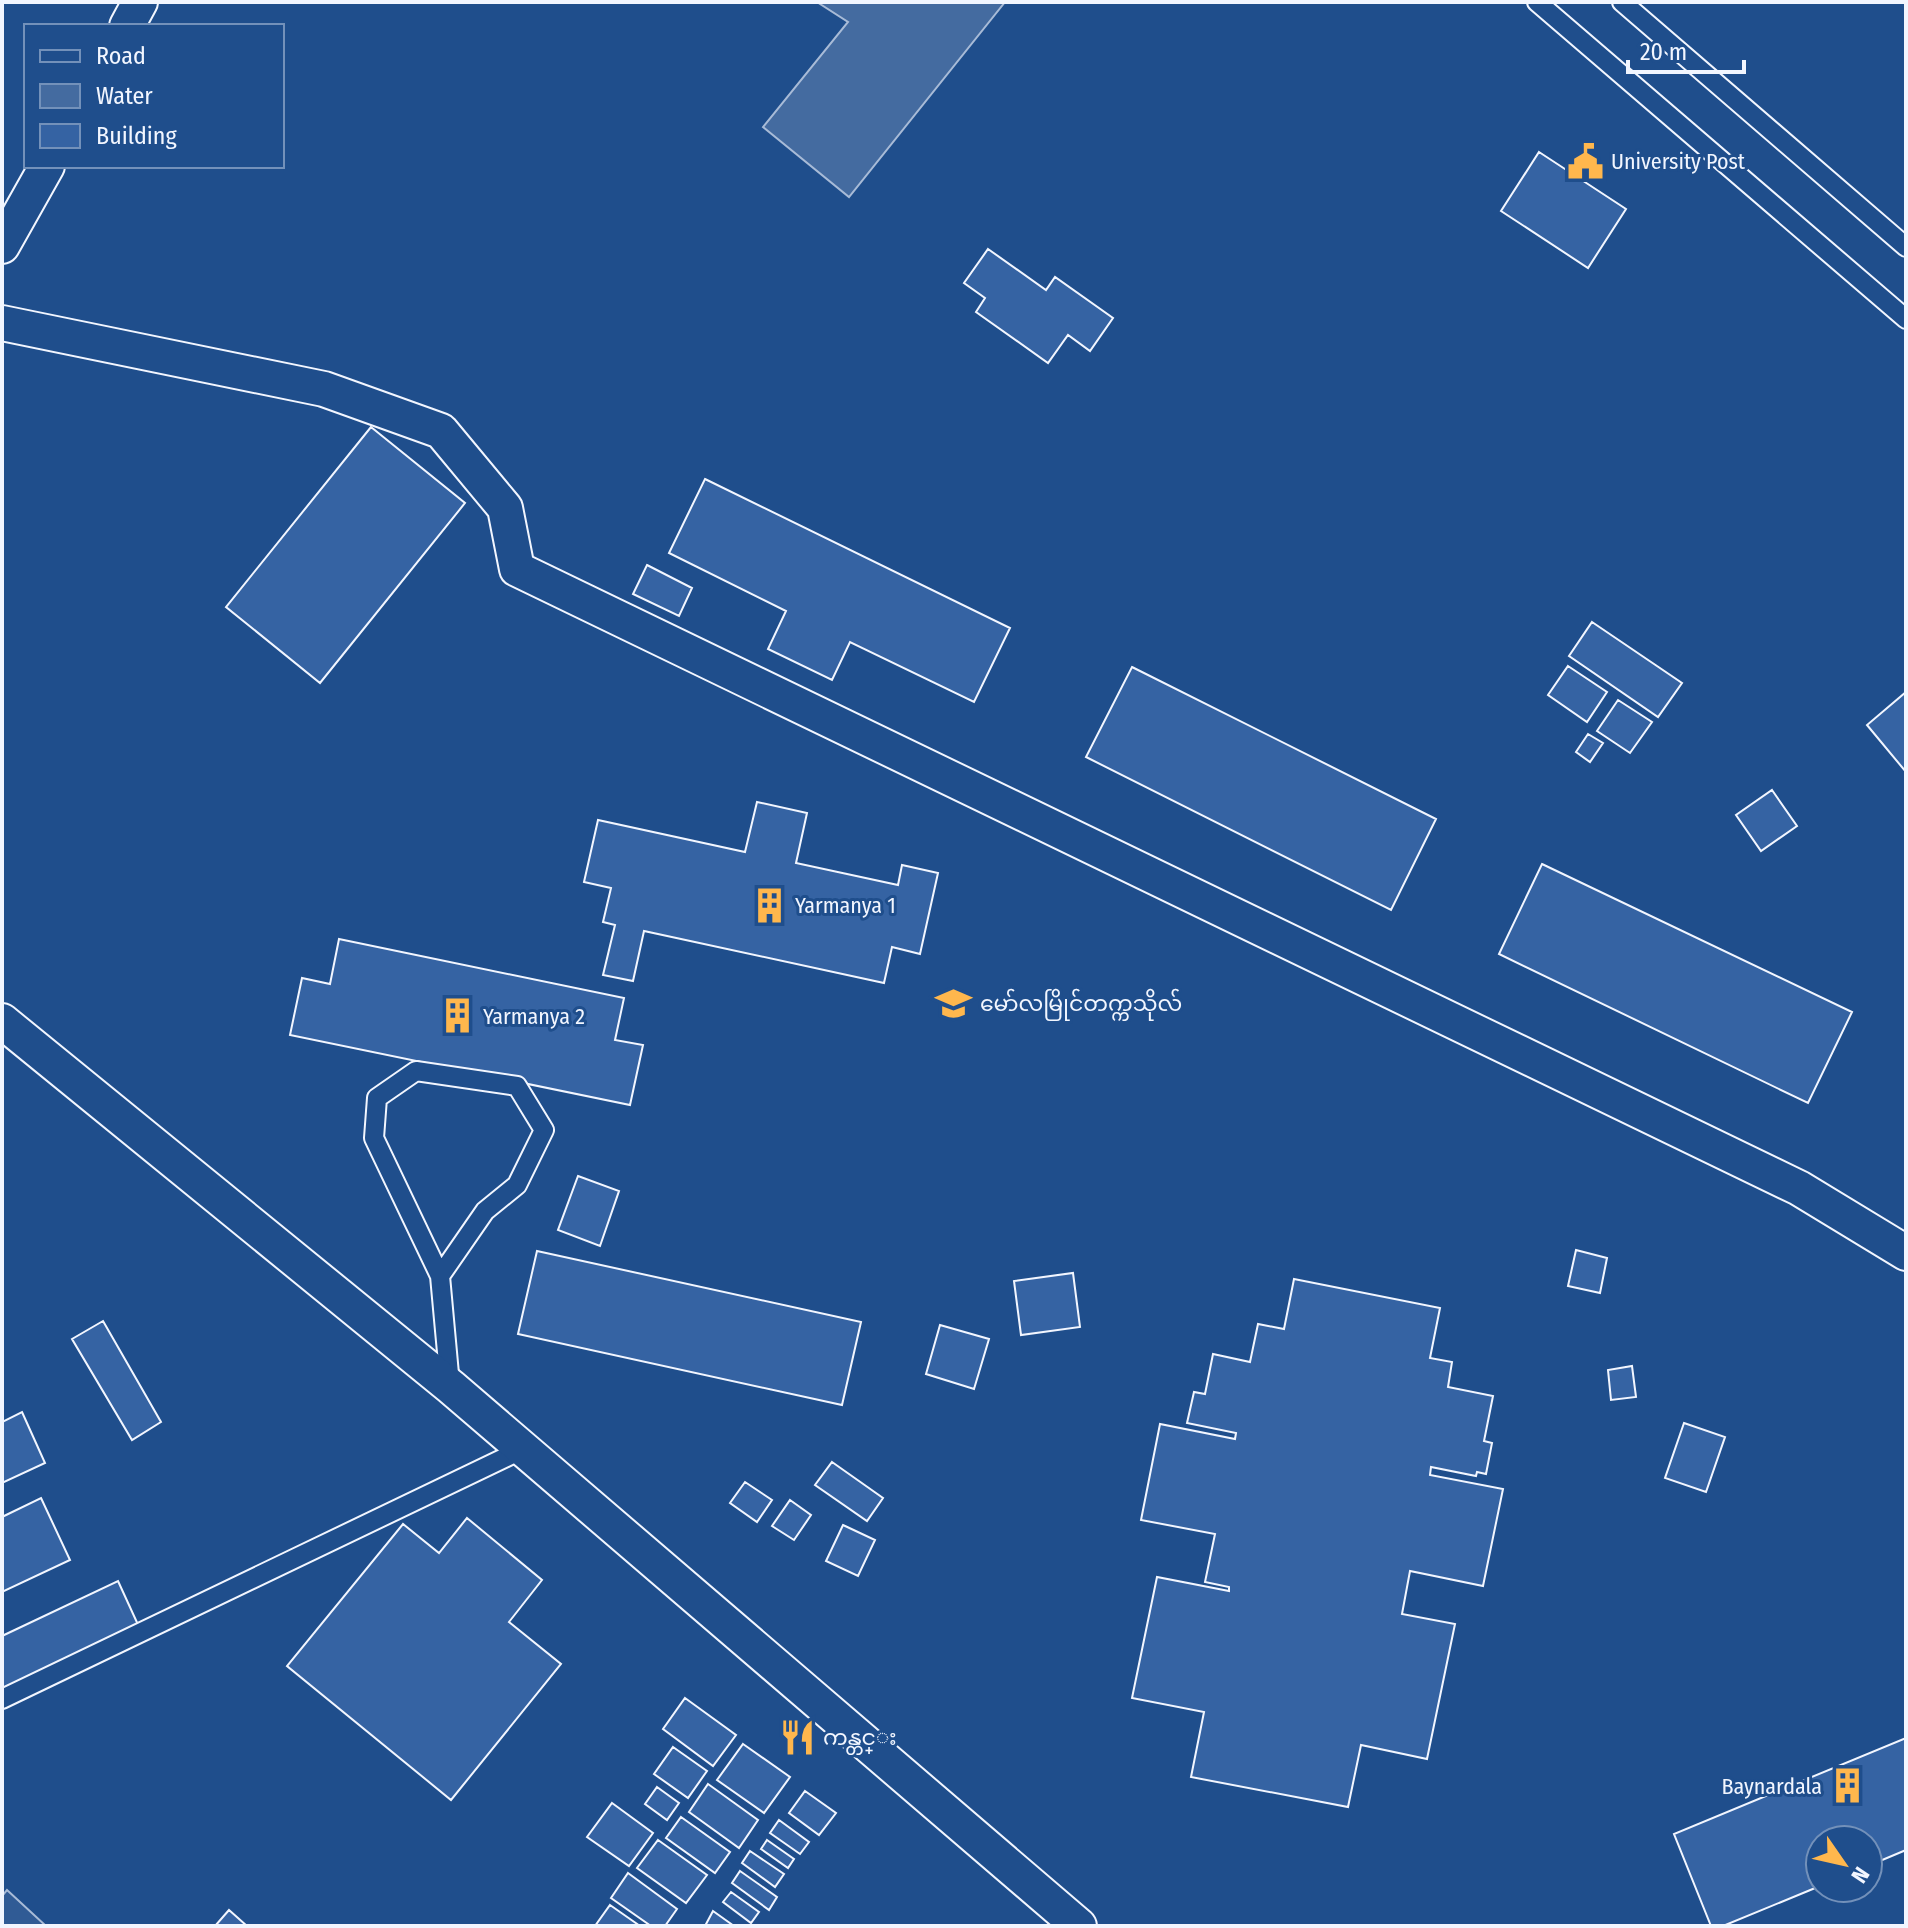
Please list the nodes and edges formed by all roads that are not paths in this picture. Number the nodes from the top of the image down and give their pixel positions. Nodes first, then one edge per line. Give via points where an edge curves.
1 (140, 2) edge
2 (1537, 2) edge
3 (1622, 2) edge
4 (128, 24) edge
5 (46, 168) edge
6 (2, 246) edge
7 (1906, 247) edge
8 (1906, 319) edge
9 (2, 323) edge
10 (2, 1021) edge
11 (1906, 1253) edge
12 (440, 1276) junction
13 (451, 1387) junction
14 (523, 1449) junction
15 (2, 1699) edge
16 (1079, 1926) edge

1 - 4 street
2 - 8 lane
3 - 7 lane
5 - 6 street
9 - 11 street via 324,389 441,431 505,508 517,569 1799,1188
10 - 13 street
12 - 12 lane via 485,1211 517,1185 544,1130 517,1086 416,1071 377,1098 374,1138
12 - 13 lane
13 - 14 street
14 - 15 lane
14 - 16 street

